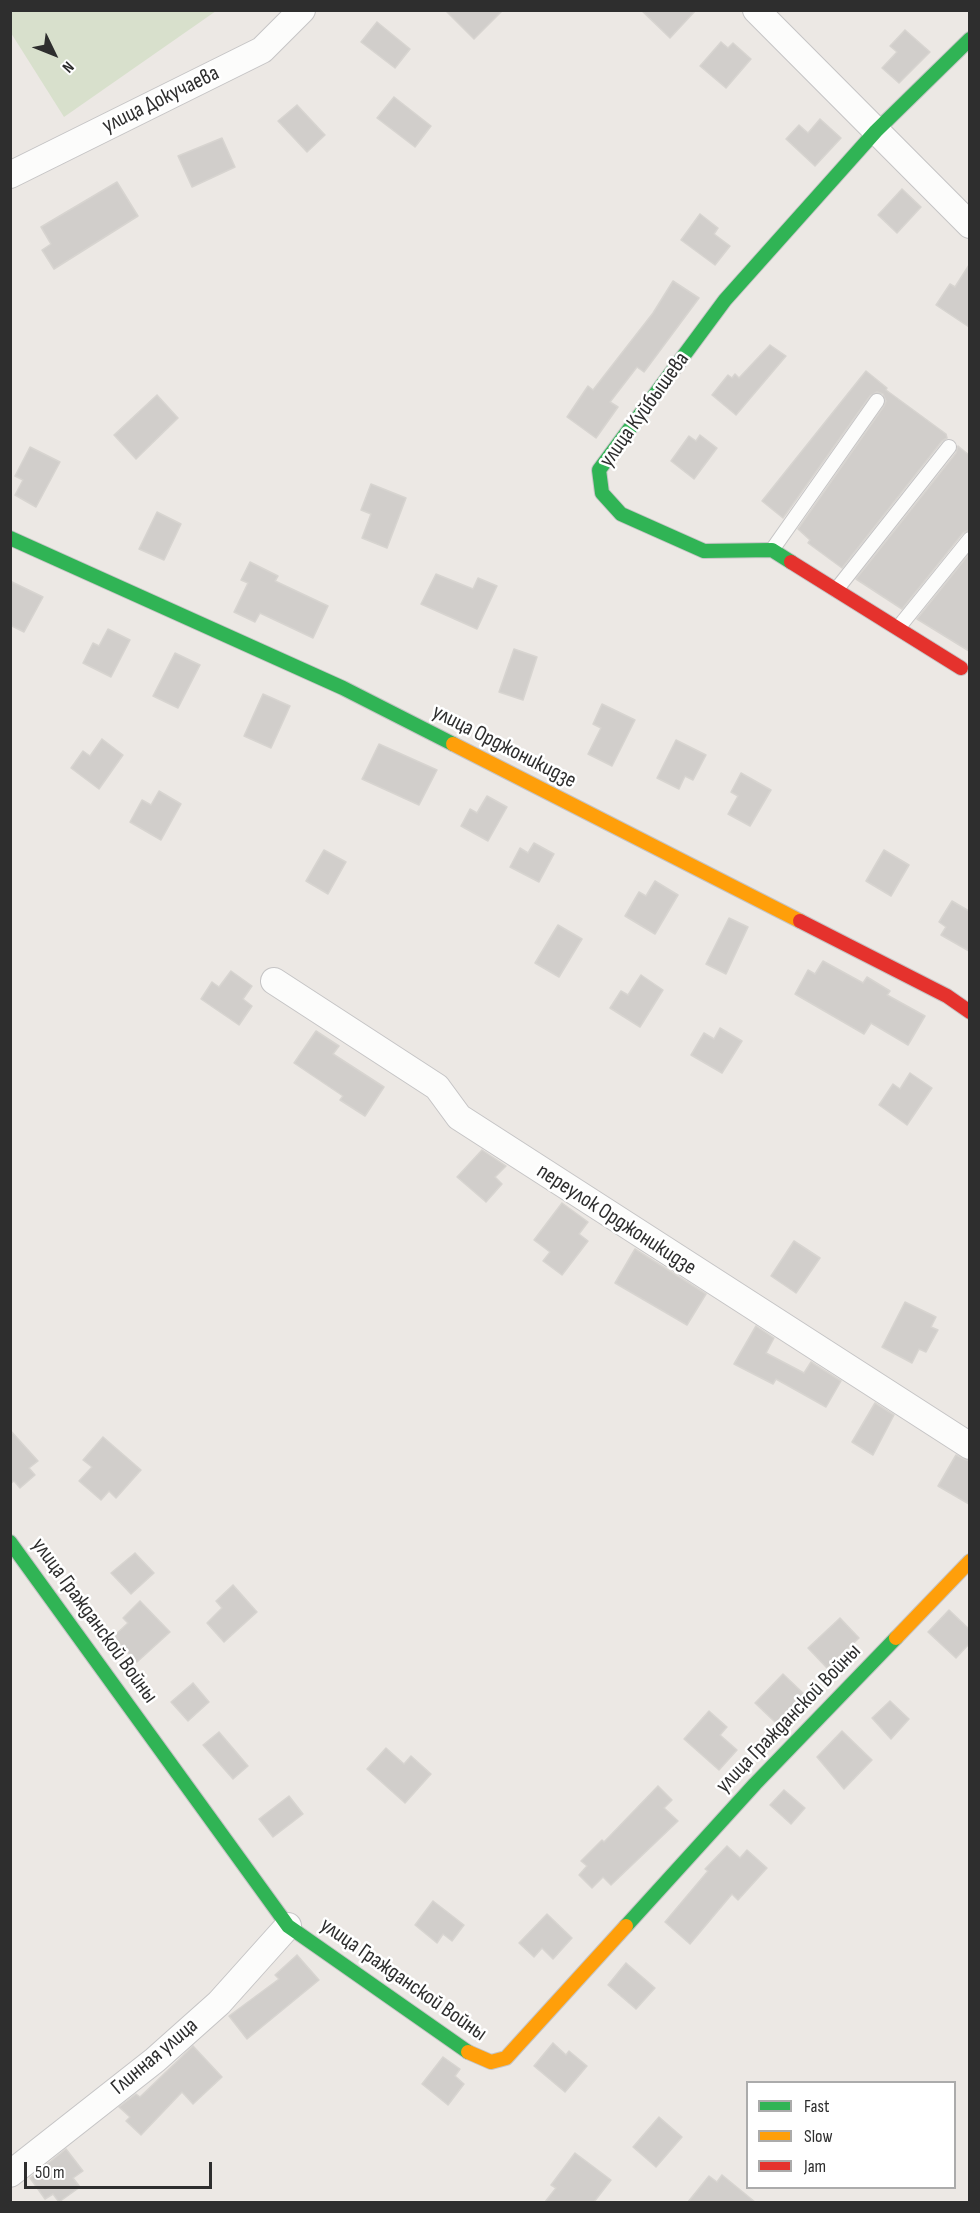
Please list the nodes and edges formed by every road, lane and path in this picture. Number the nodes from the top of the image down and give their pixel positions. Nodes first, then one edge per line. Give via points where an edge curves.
1 (302, 10) edge
2 (756, 10) edge
3 (969, 39) edge
4 (876, 131) junction
5 (10, 175) edge
6 (969, 225) edge
7 (877, 401) dead end
8 (949, 447) dead end
9 (10, 538) edge
10 (969, 539) edge
11 (772, 550) junction
12 (836, 590) junction
13 (898, 628) junction
14 (965, 663) edge
15 (274, 981) dead end
16 (969, 1012) edge
17 (969, 1446) edge
18 (10, 1542) edge
19 (969, 1561) edge
20 (288, 1926) junction
21 (10, 2174) edge

1 - 5 street, улица Докучаева via 262,50
2 - 4 street
3 - 4 street, улица Куйбышева
4 - 6 street
4 - 11 street, улица Куйбышева via 725,300 599,470 602,493 621,514 704,551
7 - 11 lane
8 - 12 lane
9 - 16 street, улица Орджоникидзе via 343,688 947,996
10 - 13 lane
11 - 12 street
12 - 13 street
13 - 14 street
15 - 17 street, переулок Орджоникидзе via 437,1088 459,1117
18 - 20 street, улица Гражданской Войны
19 - 20 street, улица Гражданской Войны via 755,1784 506,2058 491,2062 474,2056
20 - 21 street, Глинная улица via 219,2003 155,2060

